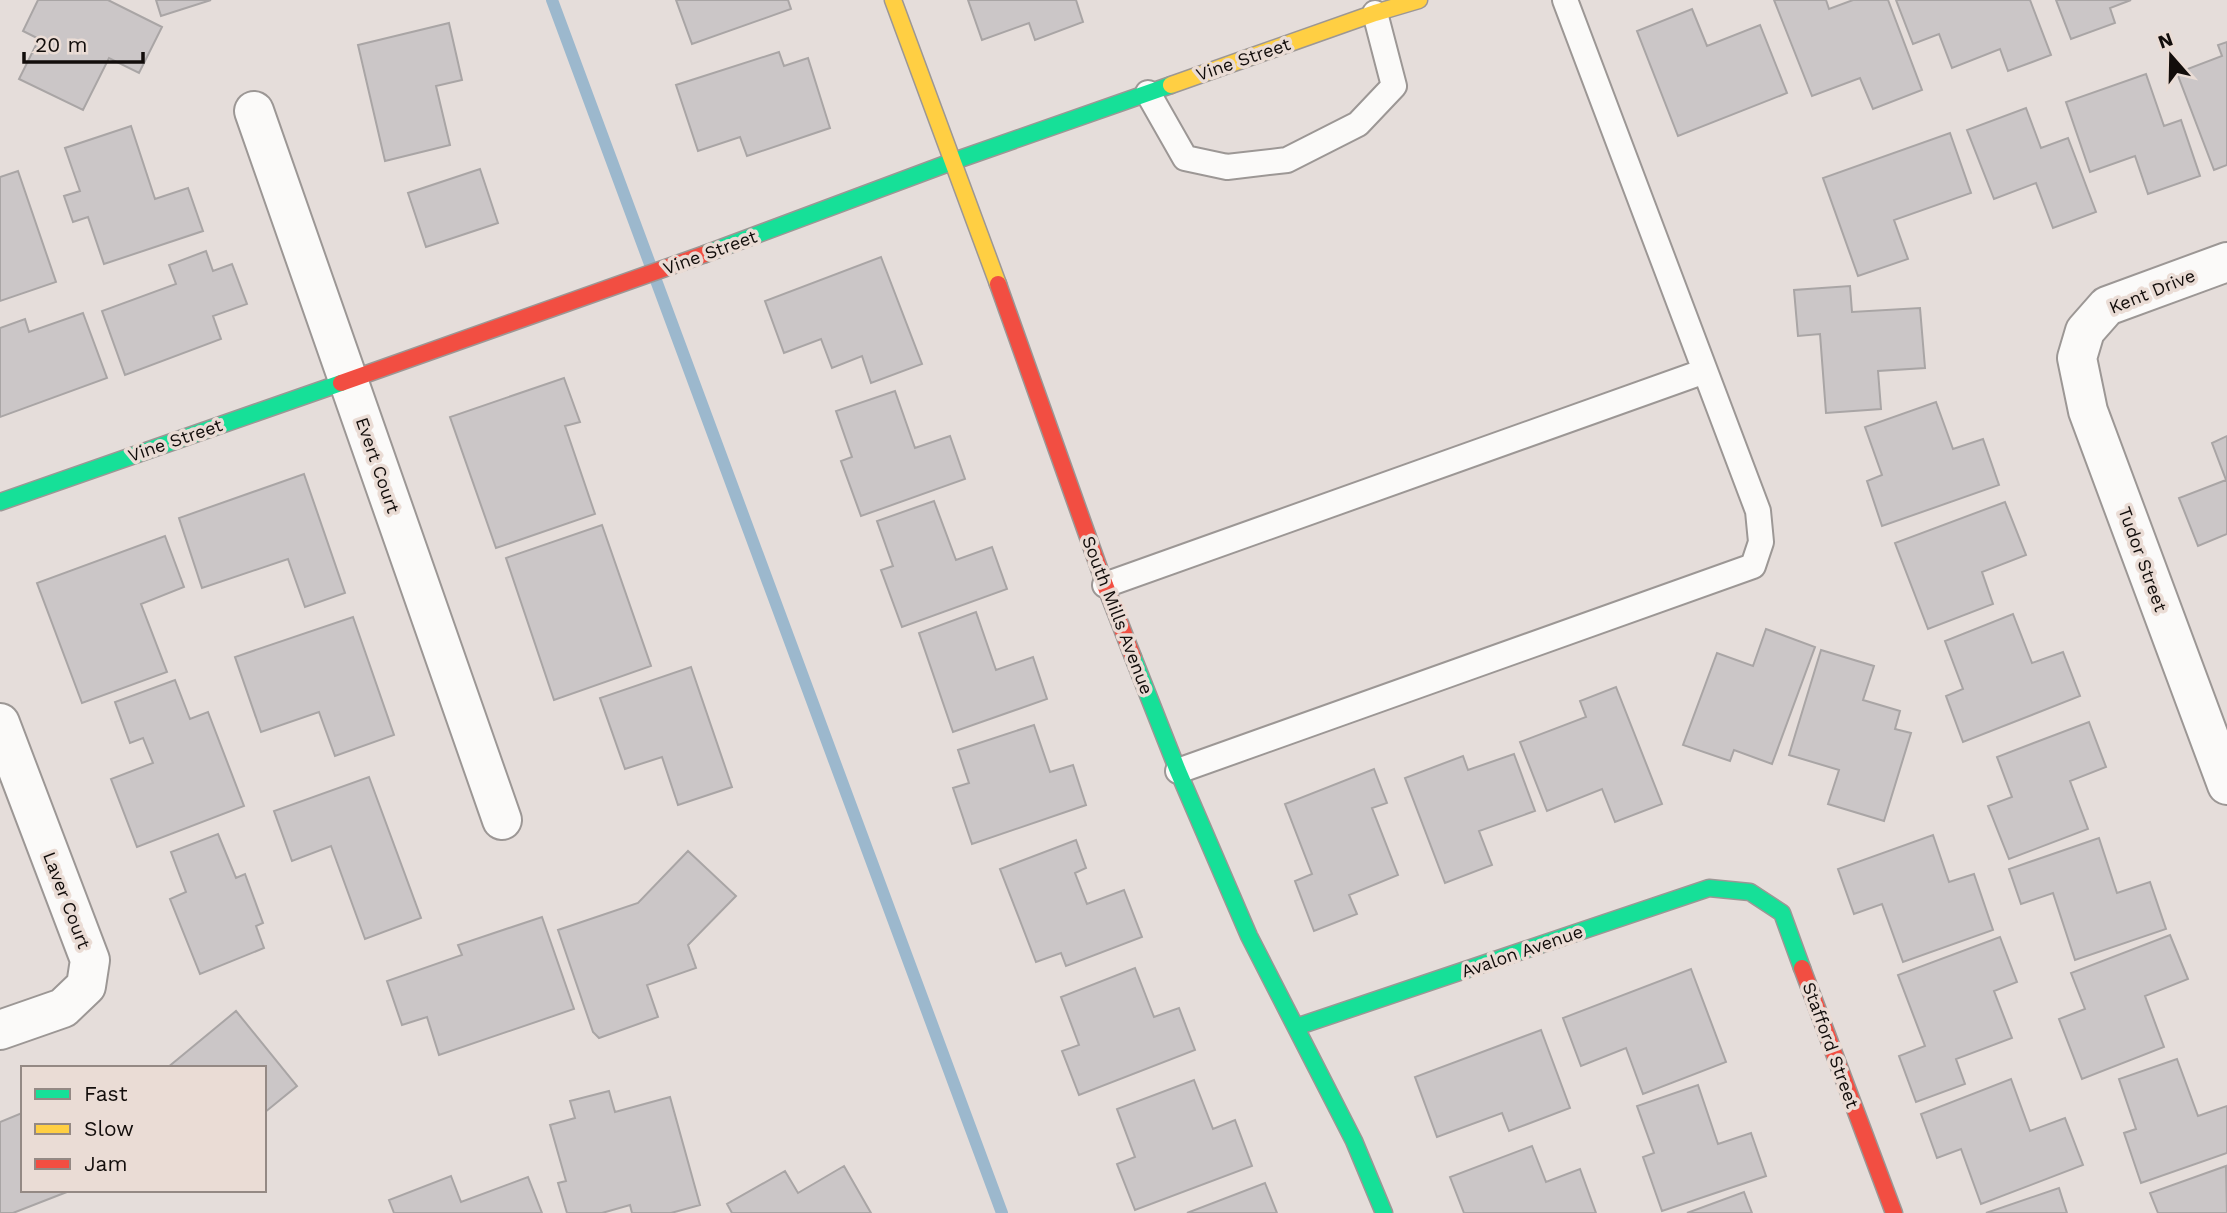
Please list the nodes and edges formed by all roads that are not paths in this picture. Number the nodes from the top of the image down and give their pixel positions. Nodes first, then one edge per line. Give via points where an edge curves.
1 (893, 0) edge
2 (1419, 0) edge
3 (1565, 0) edge
4 (1376, 13) junction
5 (1148, 93) junction
6 (254, 111) dead end
7 (954, 161) junction
8 (2227, 262) edge
9 (2085, 331) joint
10 (1705, 371) junction
11 (348, 379) junction
12 (0, 502) edge
13 (1105, 585) junction
14 (0, 723) edge
15 (1178, 771) junction
16 (2227, 785) edge
17 (502, 820) dead end
18 (1750, 892) joint
19 (1296, 1027) junction
20 (0, 1030) edge
21 (1384, 1213) edge
22 (1894, 1213) edge

1 - 7 street, South Mills Avenue
2 - 4 street, Vine Street
3 - 10 lane
4 - 5 street, Vine Street
4 - 5 lane via 1394,86 1359,124 1287,160 1227,167 1185,158
5 - 7 street, Vine Street
6 - 11 street, Evert Court
7 - 11 street, Vine Street
7 - 13 street, South Mills Avenue
8 - 9 street, Kent Drive via 2107,306
9 - 16 street, Tudor Street via 2077,358 2088,411
10 - 13 lane
10 - 15 lane via 1758,511 1761,542 1753,566
11 - 12 street, Vine Street
11 - 17 street, Evert Court
13 - 15 street, South Mills Avenue
14 - 20 street, Laver Court via 90,960 86,986 63,1007
15 - 19 street, South Mills Avenue via 1233,901
18 - 19 street, Avalon Avenue via 1709,888
18 - 22 street, Stafford Street via 1782,913
19 - 21 street, South Mills Avenue via 1354,1141

